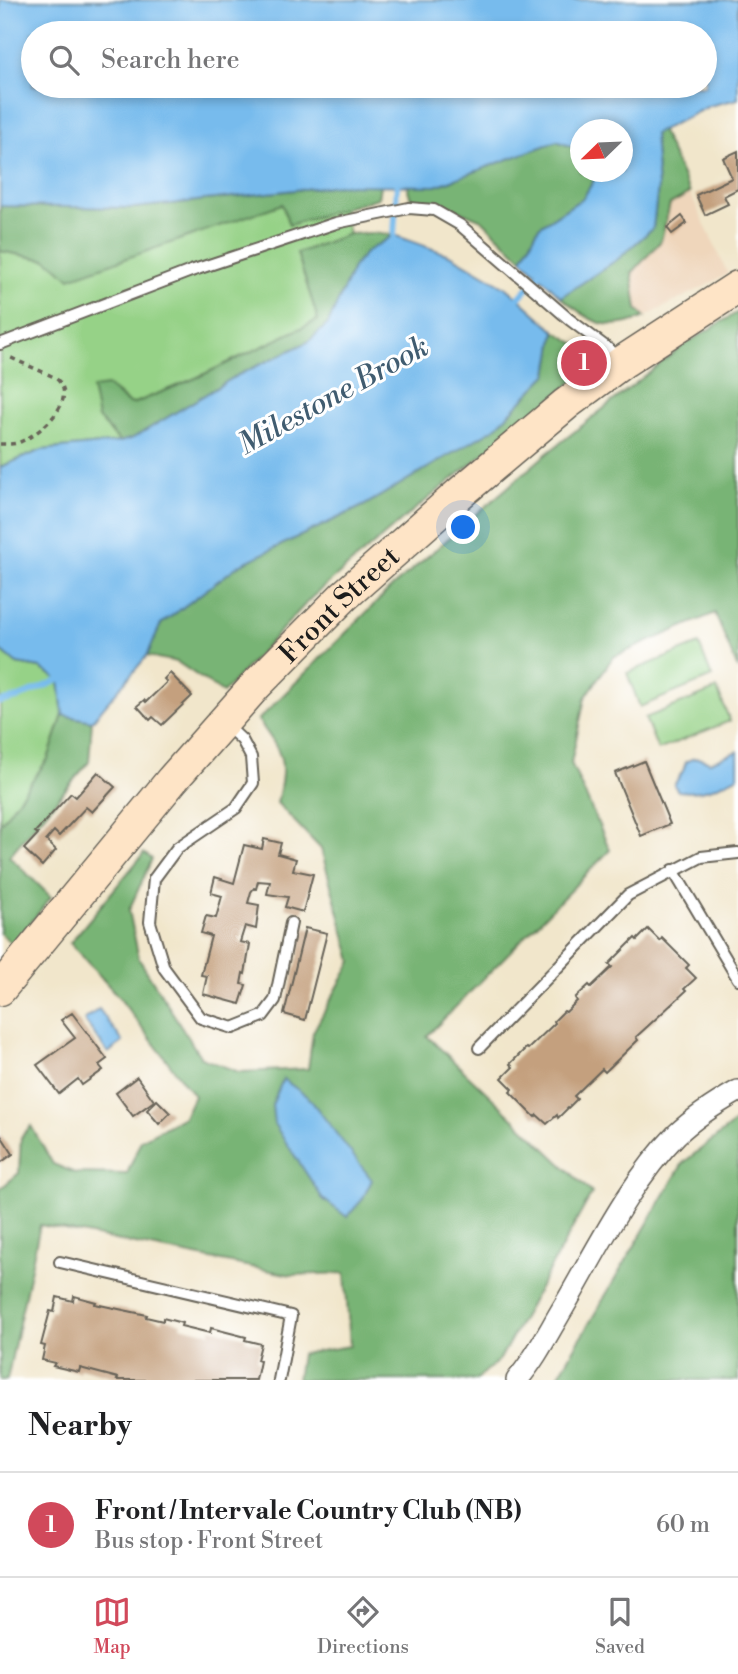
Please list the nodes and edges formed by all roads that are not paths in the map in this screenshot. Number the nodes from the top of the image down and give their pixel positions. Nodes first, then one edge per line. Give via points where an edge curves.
1 (738, 287) edge
2 (0, 344) edge
3 (624, 361) junction
4 (223, 722) junction
5 (738, 853) edge
6 (673, 870) junction
7 (291, 923) dead end
8 (7, 977) edge
9 (738, 979) edge
10 (480, 1048) dead end
11 (738, 1091) edge
12 (60, 1262) dead end
13 (279, 1380) edge
14 (517, 1380) edge

1 - 3 main road, Front Street
2 - 3 lane via 191,271 335,223 409,208 434,210 460,225
3 - 4 main road, Front Street via 566,404 344,596
4 - 7 lane via 242,740 251,757 253,783 236,808 177,848 154,880 150,922 164,968 201,1018 233,1028 263,1016 275,1000
4 - 8 main road, Front Street
5 - 6 lane via 701,857
6 - 9 lane
6 - 10 lane via 628,895
11 - 14 street via 679,1133 660,1154
12 - 13 lane via 291,1316

